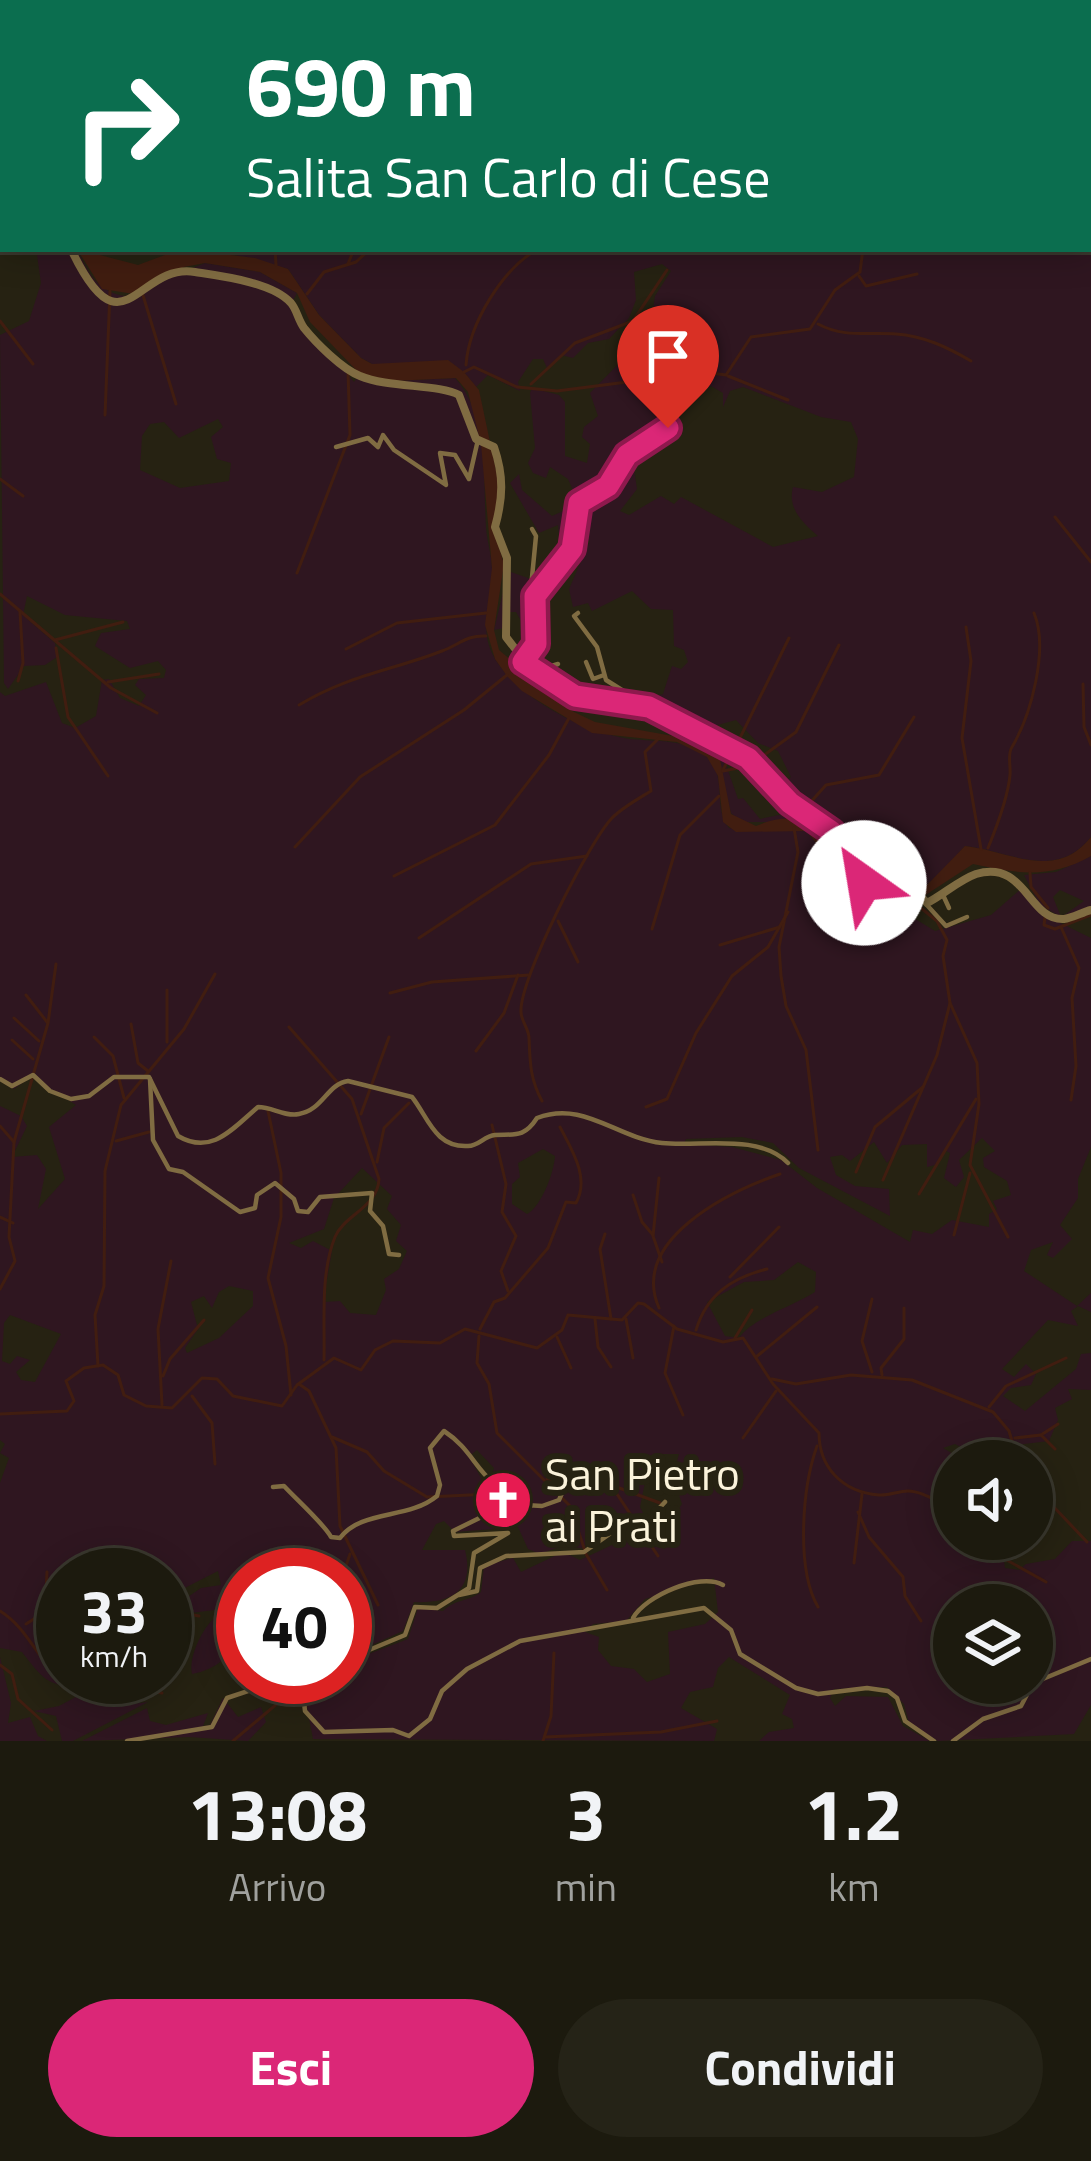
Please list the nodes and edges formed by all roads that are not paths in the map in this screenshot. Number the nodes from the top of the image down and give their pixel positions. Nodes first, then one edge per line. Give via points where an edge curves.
1 (72, 252) edge
2 (668, 428) dead end
3 (478, 443) junction
4 (337, 447) dead end
5 (532, 529) dead end
6 (534, 607) junction
7 (578, 613) dead end
8 (523, 662) junction
9 (586, 662) dead end
10 (558, 664) dead end
11 (604, 675) junction
12 (569, 692) junction
13 (649, 707) junction
14 (722, 735) dead end
15 (754, 763) junction
16 (777, 773) dead end
17 (943, 895) junction
18 (924, 903) junction
19 (949, 908) dead end
20 (1091, 910) edge
21 (967, 917) dead end
22 (0, 1079) edge
23 (150, 1079) junction
24 (788, 1163) dead end
25 (399, 1255) dead end
26 (560, 1473) dead end
27 (273, 1487) dead end
28 (665, 1502) dead end
29 (520, 1504) junction
30 (723, 1585) dead end
31 (454, 1595) junction
32 (630, 1623) junction
33 (372, 1649) edge
34 (1091, 1659) edge
35 (224, 1704) edge
36 (303, 1704) edge
37 (127, 1741) edge
38 (934, 1741) edge
39 (953, 1741) edge

1 - 3 street via 87,282 116,302 192,271 268,289 358,376 454,391
2 - 6 street via 579,503 572,549
3 - 4 street via 469,479 455,455 440,453 446,485 383,435 378,447 368,438
3 - 8 street via 491,444 502,469 495,527 507,560 504,628
5 - 6 street
6 - 8 street via 536,644
7 - 11 street
8 - 12 street
9 - 11 street via 593,679
10 - 12 street via 545,668
11 - 13 street
12 - 13 street
13 - 15 street
14 - 15 street via 754,755
15 - 16 street
15 - 18 street via 790,803 832,832 864,883 914,889
17 - 18 street
17 - 19 street
17 - 20 street via 968,877 996,875 1024,886 1047,914 1064,919
18 - 21 street via 946,926
22 - 23 street via 12,1086 32,1075 71,1099 119,1076
23 - 24 street via 161,1111 190,1142 220,1140 258,1108 308,1112 344,1081 412,1097 426,1123 452,1144 509,1138 537,1118 570,1112 651,1141 743,1144
23 - 25 street via 153,1140 170,1169 240,1212 256,1208 257,1195 274,1183 298,1211 308,1212 320,1197 372,1193 370,1211 389,1254
26 - 29 street via 560,1500
27 - 29 street via 284,1486 308,1517 340,1538 353,1524 437,1496 430,1448 444,1431 492,1486 520,1496
28 - 31 street via 650,1518 648,1538 611,1533 584,1552 494,1559 480,1568 477,1591
29 - 31 street via 453,1531 508,1532 475,1553 472,1585
30 - 32 street via 705,1580 646,1601
31 - 33 street via 437,1608 415,1607 405,1635
32 - 36 street via 500,1650 442,1691 430,1719 409,1736 324,1732
32 - 38 street via 710,1610 758,1666 808,1693 888,1691 904,1721
34 - 39 street via 1033,1683 1021,1706
35 - 37 street via 212,1726

